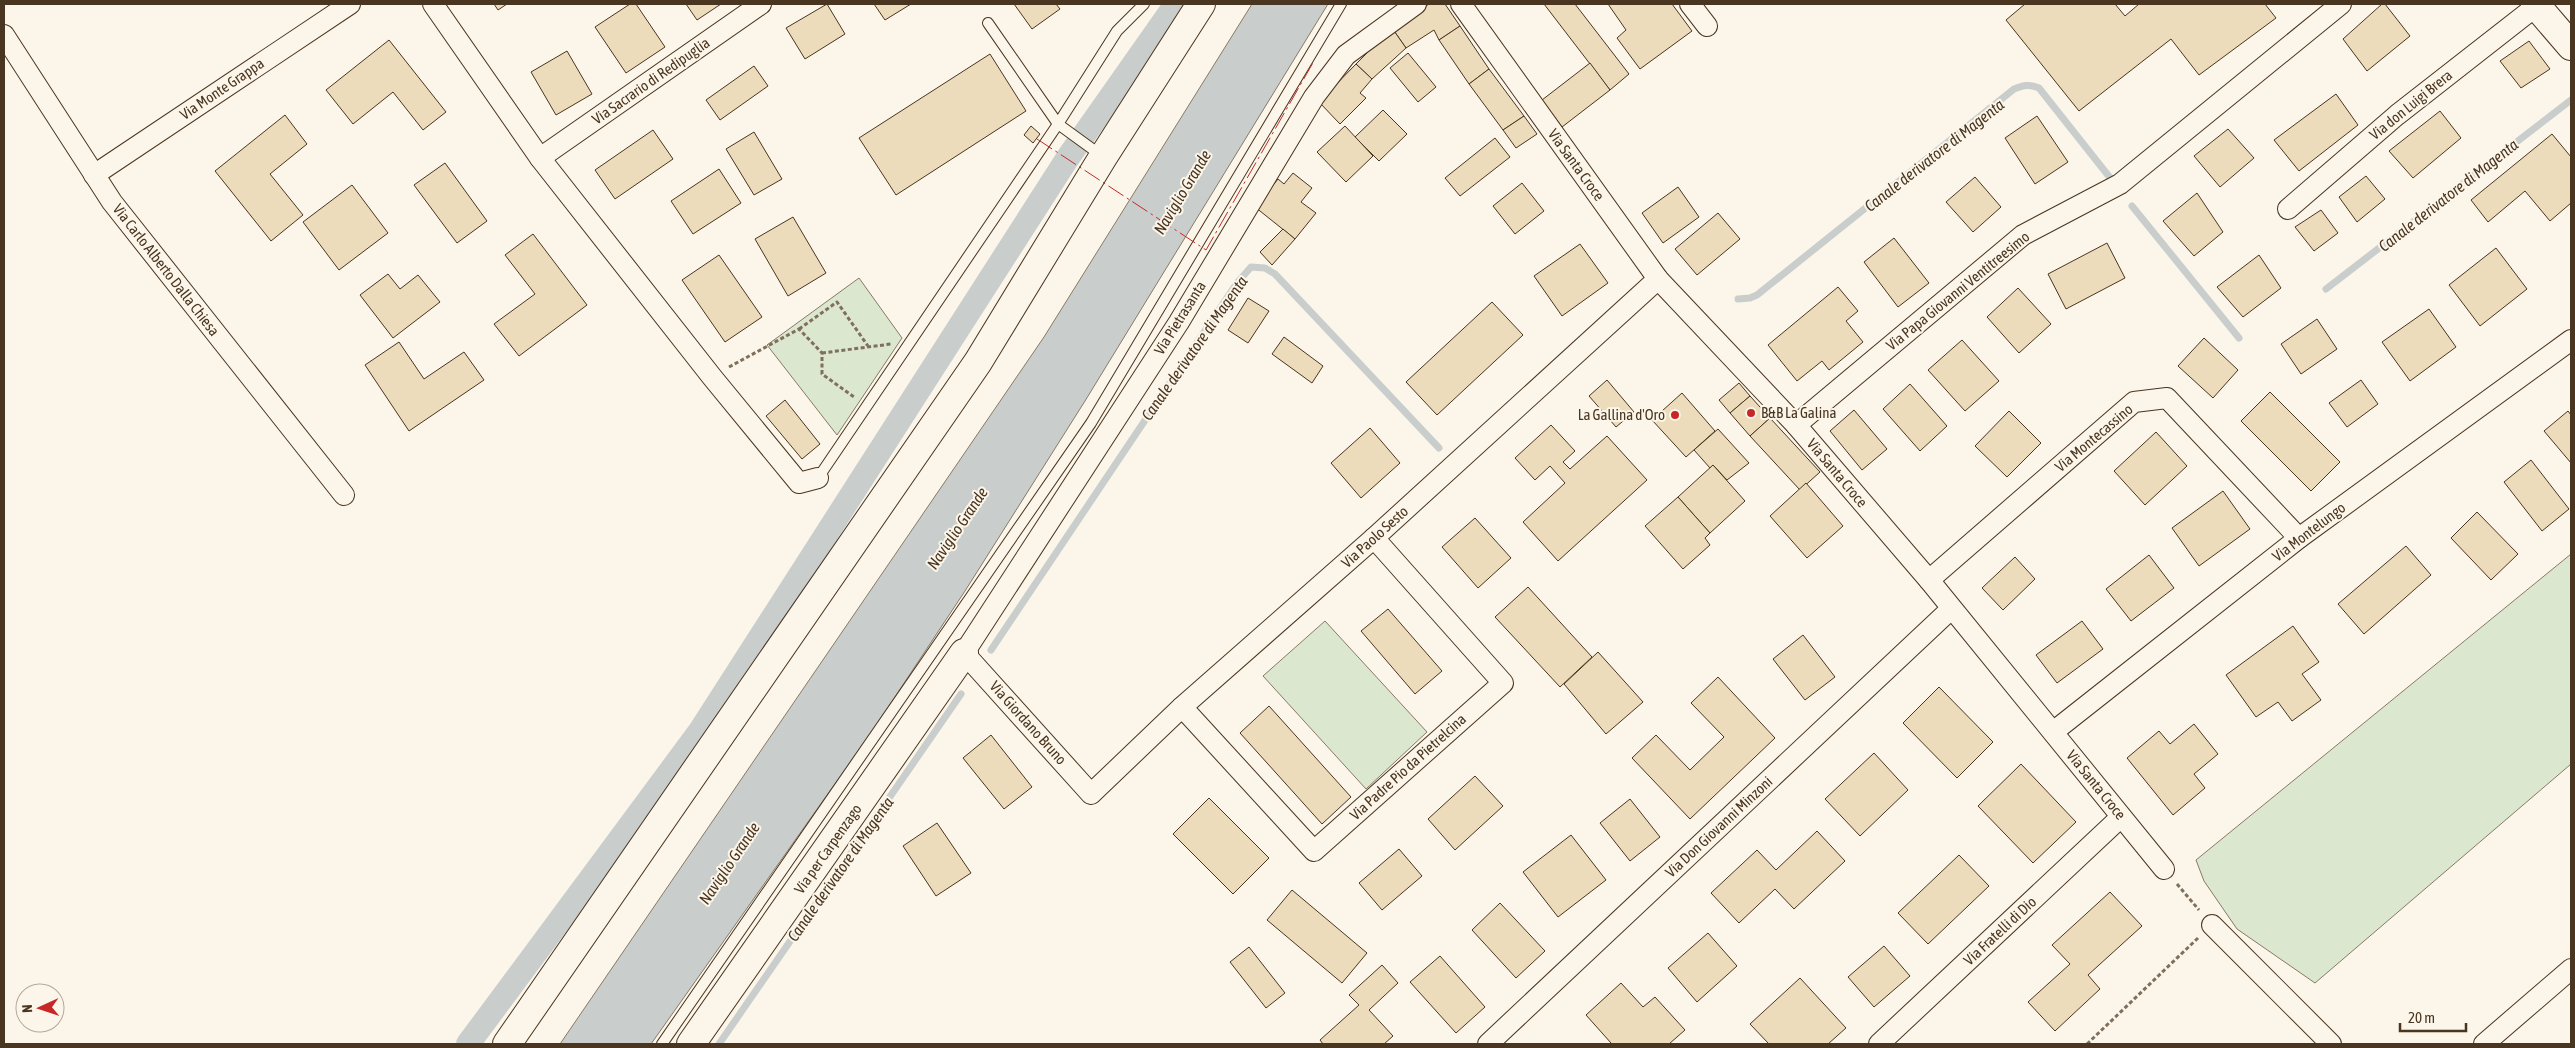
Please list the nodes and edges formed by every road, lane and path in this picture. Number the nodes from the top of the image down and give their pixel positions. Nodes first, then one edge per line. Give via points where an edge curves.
1 (350, 4) edge
2 (433, 4) edge
3 (762, 4) edge
4 (1144, 4) edge
5 (1201, 4) edge
6 (1341, 4) edge
7 (1416, 4) edge
8 (1461, 4) edge
9 (1690, 4) edge
10 (2341, 4) edge
11 (2537, 4) edge
12 (988, 23) dead end
13 (1707, 26) dead end
14 (4, 35) edge
15 (2571, 46) edge
16 (1058, 124) junction
17 (1103, 157) junction
18 (540, 158) junction
19 (94, 175) junction
20 (2288, 209) dead end
21 (1658, 278) junction
22 (799, 329) junction
23 (2571, 340) edge
24 (909, 342) junction
25 (868, 346) junction
26 (822, 353) junction
27 (712, 377) junction
28 (865, 405) junction
29 (1796, 425) junction
30 (818, 478) joint
31 (344, 495) dead end
32 (1374, 538) junction
33 (2299, 538) junction
34 (1929, 580) junction
35 (1951, 609) junction
36 (964, 653) junction
37 (1182, 707) junction
38 (2053, 732) junction
39 (1091, 794) joint
40 (2121, 817) junction
41 (2164, 868) joint
42 (2212, 924) junction
43 (2571, 969) edge
44 (507, 1044) edge
45 (662, 1044) edge
46 (692, 1044) edge
47 (1488, 1044) edge
48 (1879, 1044) edge
49 (2087, 1044) edge
50 (2330, 1044) edge
51 (2484, 1044) edge

1 - 19 street, Via Monte Grappa
2 - 18 street
3 - 18 street, Via Sacrario di Redipuglia
4 - 16 lane via 1117,31
5 - 17 street
6 - 45 lane via 1091,424
7 - 36 street, Via Pietrasanta via 1346,55 1314,98 1179,322
8 - 21 street, Via Santa Croce
9 - 13 street
10 - 29 street, Via Papa Giovanni Ventitreesimo via 2120,184 2023,235
11 - 15 street
11 - 20 street, Via don Luigi Brera via 2397,115
12 - 16 lane
14 - 19 street, Via Carlo Alberto Dalla Chiesa
16 - 17 lane
16 - 24 lane
17 - 44 street via 978,362
18 - 27 street
19 - 31 street, Via Carlo Alberto Dalla Chiesa
21 - 29 street, Via Santa Croce
21 - 32 street, Via Paolo Sesto
22 - 25 path via 837,302
22 - 26 path
22 - 27 path
23 - 33 street, Via Montelungo
24 - 25 path
24 - 28 lane
25 - 26 path
26 - 28 path via 822,374
27 - 30 street via 799,482
28 - 30 lane
29 - 34 street, Via Santa Croce
32 - 37 street, Via Paolo Sesto
32 - 37 street, Via Padre Pio da Pietrelcina via 1503,683 1314,851
33 - 34 street, Via Montecassino via 2167,398 2134,402
33 - 38 street, Via Montelungo
34 - 35 street, Via Santa Croce
35 - 38 street, Via Santa Croce
35 - 47 street, Via Don Giovanni Minzoni
36 - 39 street, Via Giordano Bruno
36 - 46 street, Via per Carpenzago
37 - 39 street, Via Paolo Sesto
38 - 40 street, Via Santa Croce
40 - 41 street, Via Santa Croce
40 - 48 street, Via Fratelli di Dio
41 - 42 path
42 - 49 path
42 - 50 street
43 - 51 street

